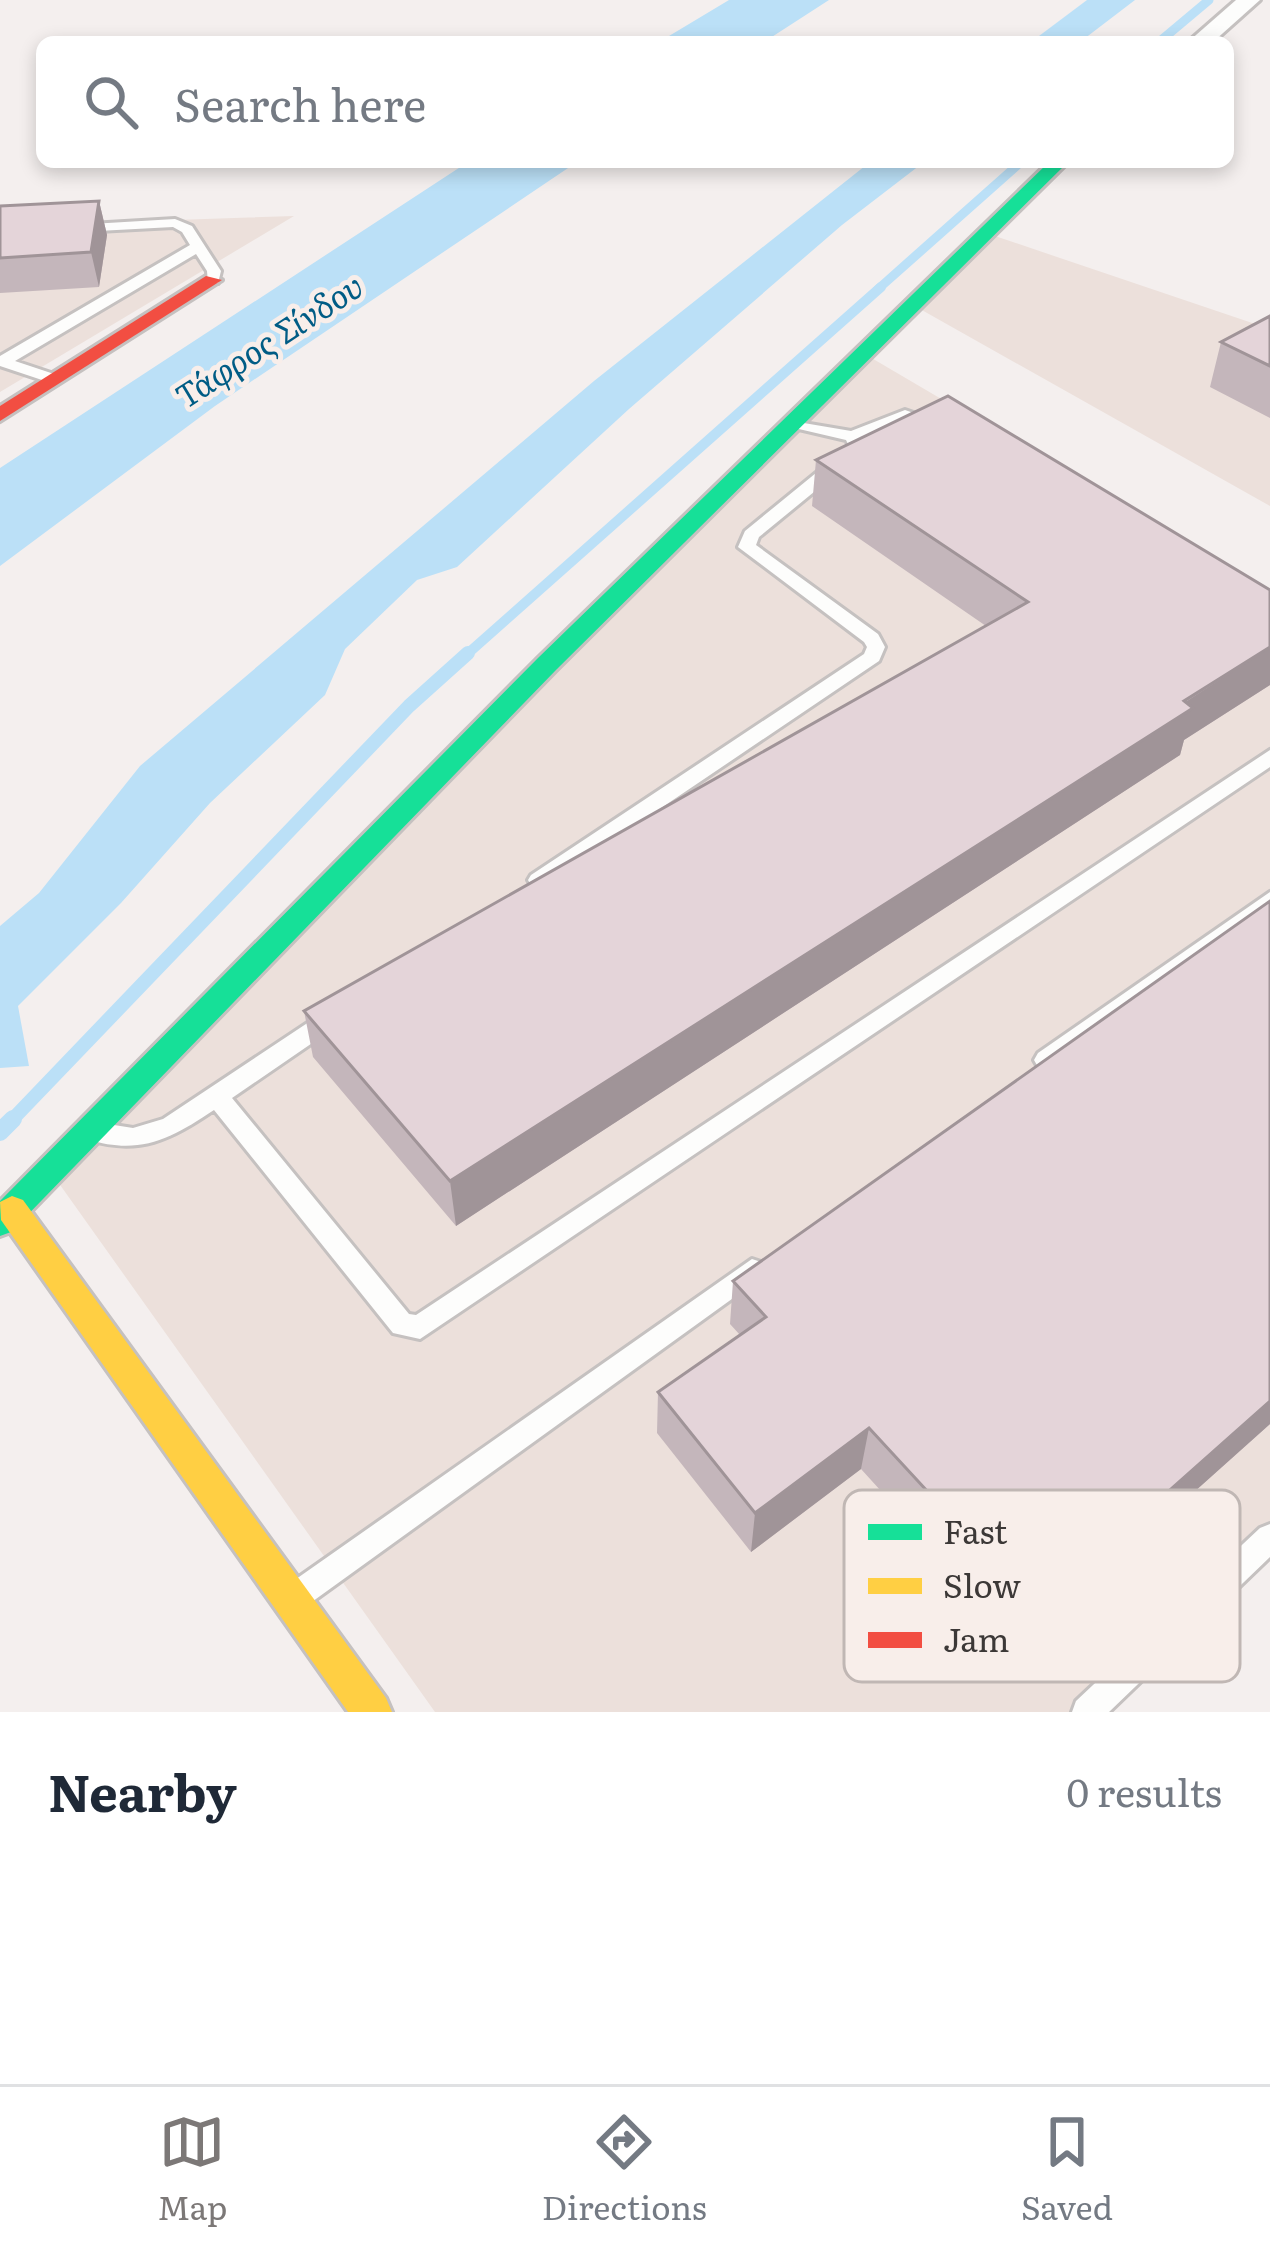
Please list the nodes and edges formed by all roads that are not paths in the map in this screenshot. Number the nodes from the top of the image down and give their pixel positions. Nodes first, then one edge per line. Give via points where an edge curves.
1 (1249, 0) edge
2 (1206, 36) edge
3 (1053, 168) edge
4 (66, 229) edge
5 (198, 248) junction
6 (213, 280) joint
7 (1, 361) edge
8 (54, 379) junction
9 (0, 415) edge
10 (792, 423) junction
11 (943, 429) edge
12 (852, 436) junction
13 (1270, 757) edge
14 (514, 896) edge
15 (1270, 900) edge
16 (355, 1003) edge
17 (1020, 1078) edge
18 (216, 1096) junction
19 (88, 1130) junction
20 (6, 1216) edge
21 (770, 1257) edge
22 (1270, 1538) edge
23 (1240, 1567) edge
24 (290, 1601) junction
25 (1119, 1682) edge
26 (372, 1712) edge
27 (1087, 1712) edge

1 - 2 street
3 - 10 street
4 - 5 lane via 175,223
5 - 6 lane
5 - 7 lane
6 - 8 street
7 - 8 lane
8 - 9 street
10 - 12 lane
10 - 19 street
11 - 12 lane via 904,415
12 - 14 lane via 858,447 751,536 747,548 871,638 872,657
13 - 18 lane via 420,1327 402,1325
15 - 17 lane
16 - 18 lane
18 - 19 lane via 170,1127 134,1138
19 - 20 street
20 - 24 street
21 - 24 lane
22 - 23 lane
24 - 26 street
25 - 27 lane

